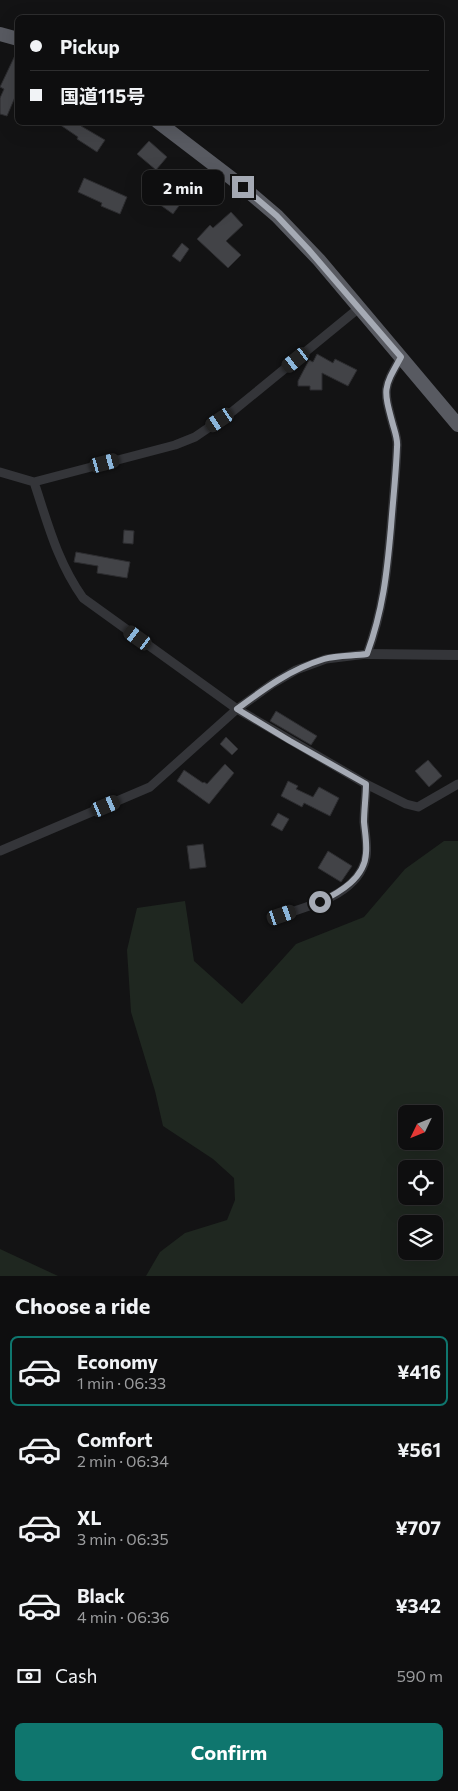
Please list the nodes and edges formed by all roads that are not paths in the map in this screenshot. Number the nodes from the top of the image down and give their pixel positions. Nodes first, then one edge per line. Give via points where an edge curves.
1 (0, 34) edge
2 (15, 39) edge
3 (162, 125) edge
4 (359, 308) junction
5 (401, 357) junction
6 (458, 425) edge
7 (0, 472) edge
8 (34, 482) junction
9 (367, 654) junction
10 (458, 655) edge
11 (237, 709) junction
12 (366, 784) junction
13 (458, 784) edge
14 (0, 851) edge
15 (282, 915) dead end

1 - 2 highway
3 - 4 highway via 277,216
4 - 5 highway
4 - 8 street via 233,411 195,437
5 - 6 highway
5 - 9 street via 386,388 398,444 386,581 377,627
7 - 8 street
8 - 11 street via 56,549 69,578 83,598
9 - 10 street
9 - 11 street via 326,659 296,670
11 - 12 street
11 - 14 street via 150,787
12 - 13 street via 418,807
12 - 15 street via 366,855 362,869 354,880 335,894

